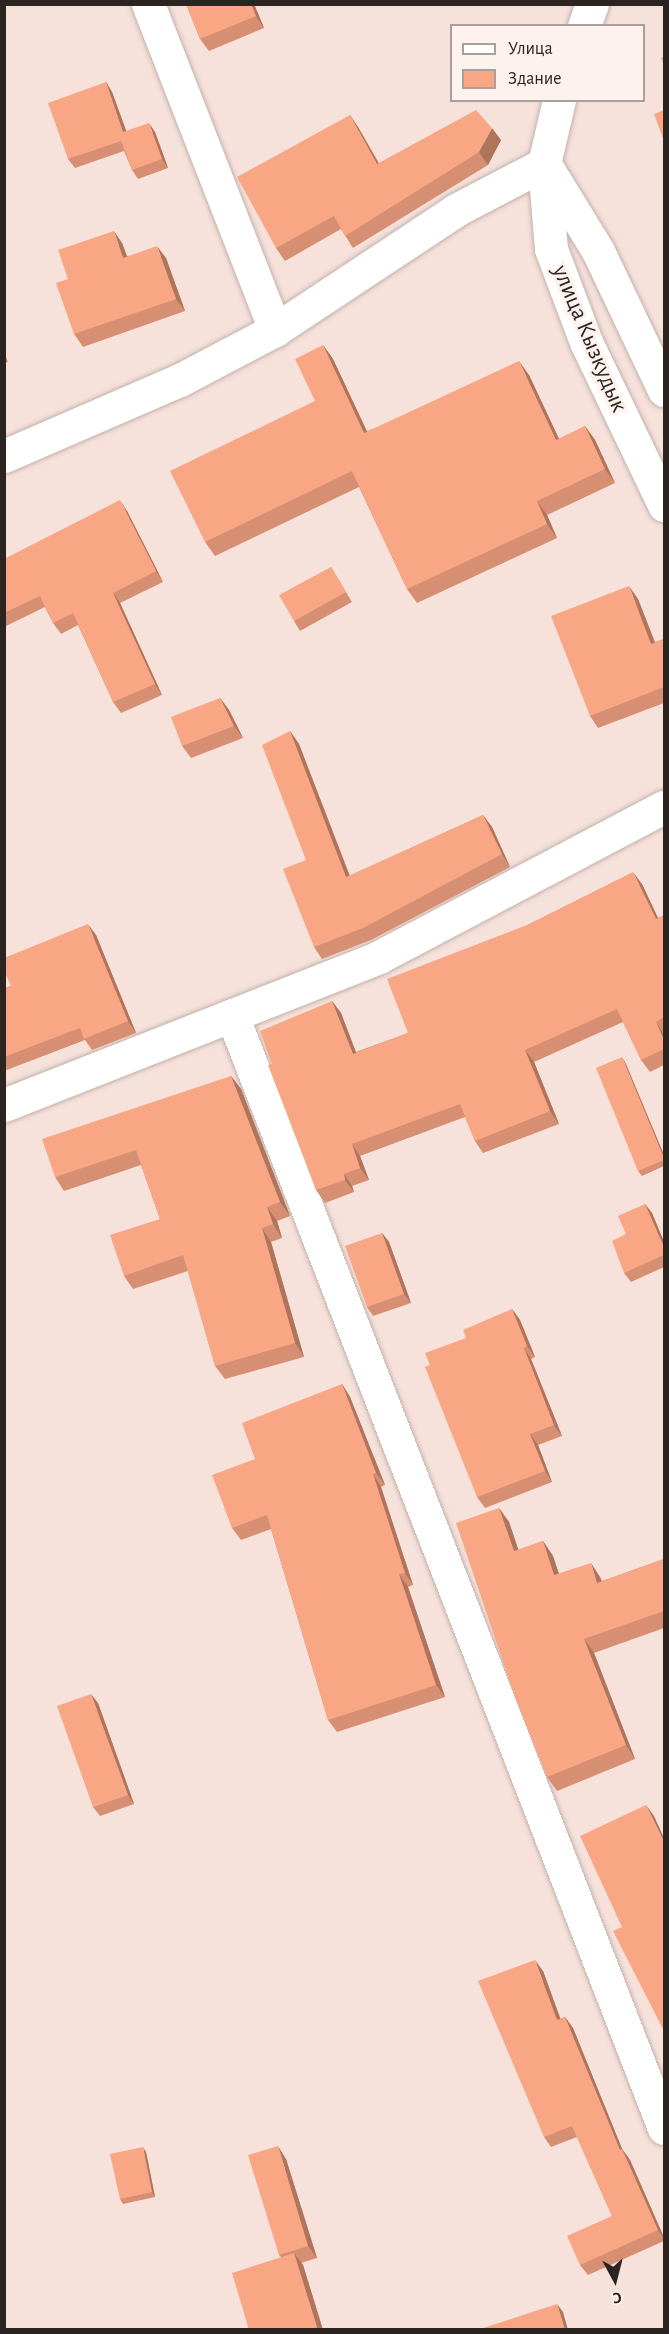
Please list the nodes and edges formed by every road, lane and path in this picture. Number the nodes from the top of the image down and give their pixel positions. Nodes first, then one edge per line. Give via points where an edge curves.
1 (148, 4) edge
2 (592, 4) edge
3 (585, 24) edge
4 (559, 102) edge
5 (544, 164) junction
6 (275, 330) junction
7 (664, 390) edge
8 (4, 456) edge
9 (664, 505) edge
10 (664, 807) edge
11 (232, 1015) junction
12 (4, 1105) edge
13 (664, 2128) edge

1 - 6 street
2 - 3 street
4 - 5 street, улица Кызкудык
5 - 6 street via 456,210
5 - 7 street via 598,251
5 - 9 street, улица Кызкудык via 551,249 586,342
6 - 8 street via 180,380
10 - 11 street via 379,957
11 - 12 street
11 - 13 street

